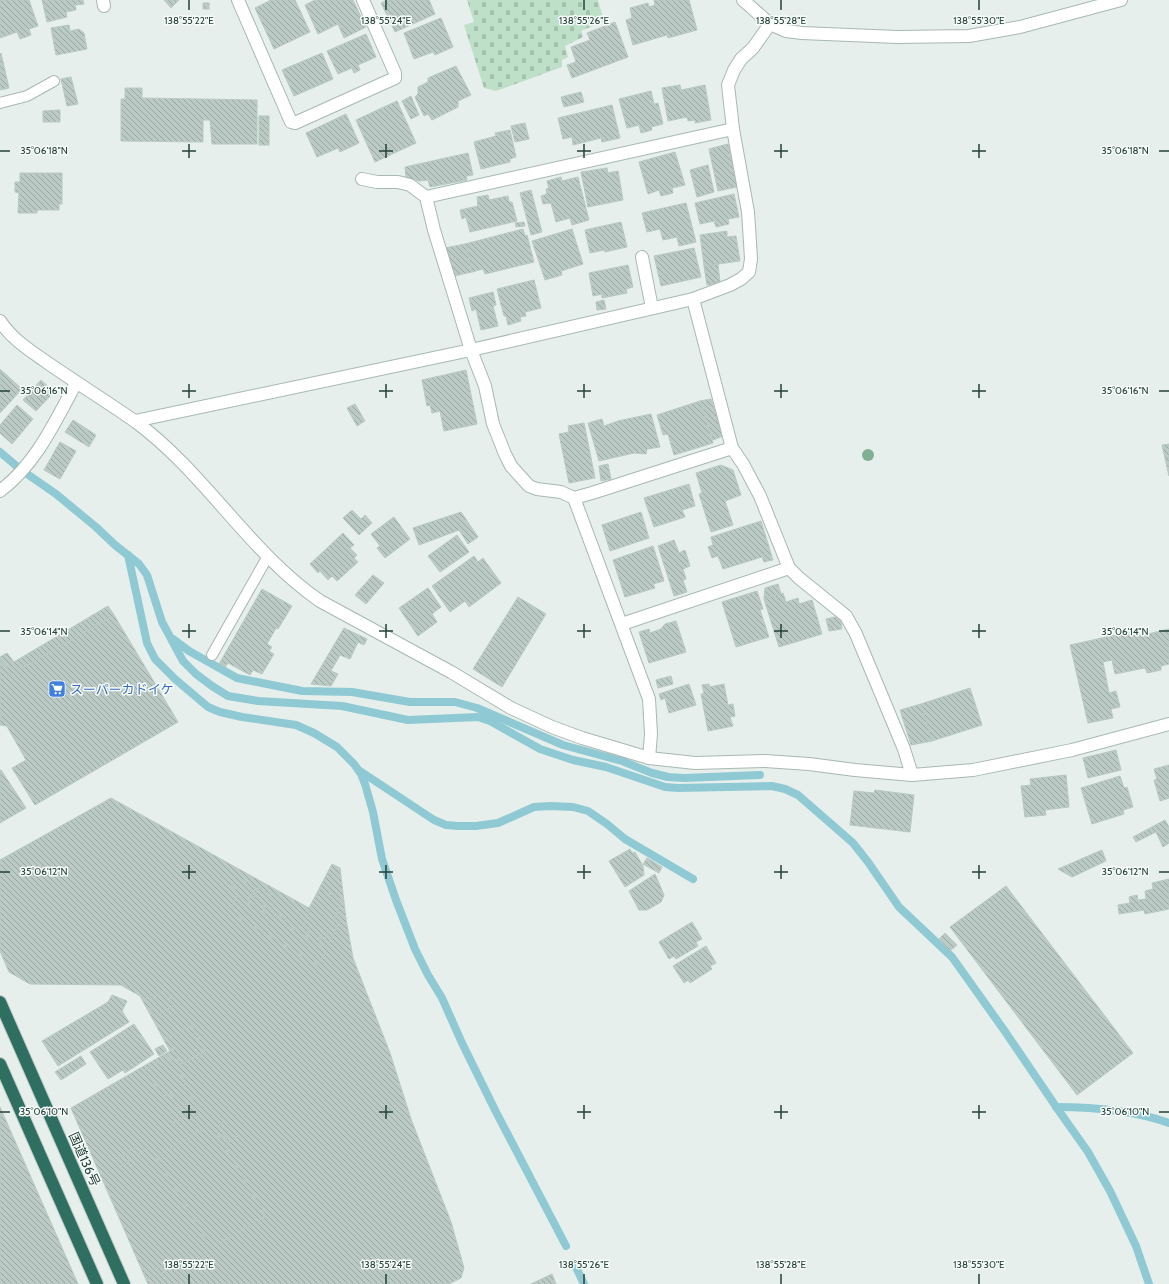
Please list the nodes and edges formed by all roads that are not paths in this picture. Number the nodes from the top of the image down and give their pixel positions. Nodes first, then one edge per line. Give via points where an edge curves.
1 (238, 0) edge
2 (363, 0) edge
3 (743, 0) edge
4 (1121, 0) edge
5 (770, 24) junction
6 (54, 81) dead end
7 (0, 103) edge
8 (733, 129) junction
9 (362, 179) dead end
10 (426, 197) junction
11 (642, 257) dead end
12 (693, 299) junction
13 (652, 308) junction
14 (0, 321) edge
15 (471, 350) junction
16 (76, 383) junction
17 (135, 422) junction
18 (732, 448) junction
19 (0, 491) edge
20 (574, 498) junction
21 (268, 556) junction
22 (789, 568) junction
23 (622, 624) junction
24 (212, 655) dead end
25 (1169, 724) edge
26 (649, 758) junction
27 (912, 775) junction
28 (0, 1002) edge
29 (0, 1064) edge
30 (97, 1284) edge
31 (124, 1284) edge

1 - 2 street via 295,124 395,78
3 - 5 street
4 - 5 street via 1020,27 969,36 802,34
5 - 8 street via 753,48 741,59 728,85
6 - 7 lane via 27,96
8 - 10 street
8 - 12 street via 748,212 751,259 749,272 730,285
9 - 10 street via 410,185
10 - 15 street
11 - 13 street
12 - 13 street
12 - 18 street
13 - 15 street
14 - 16 street via 8,333
15 - 17 street
15 - 20 street via 485,386 499,441 512,466 529,486 561,492
16 - 17 street
16 - 19 street via 38,452 12,482
17 - 21 street via 180,459
18 - 20 street
18 - 22 street via 760,496
20 - 23 street
21 - 24 lane
21 - 26 street via 306,591 320,600 512,708 582,738
22 - 23 street
22 - 27 street via 846,616 904,749
23 - 26 street via 649,699
25 - 27 street via 1072,750 973,770
26 - 27 street via 695,763 765,761
28 - 31 highway, 国道136号
29 - 30 highway

